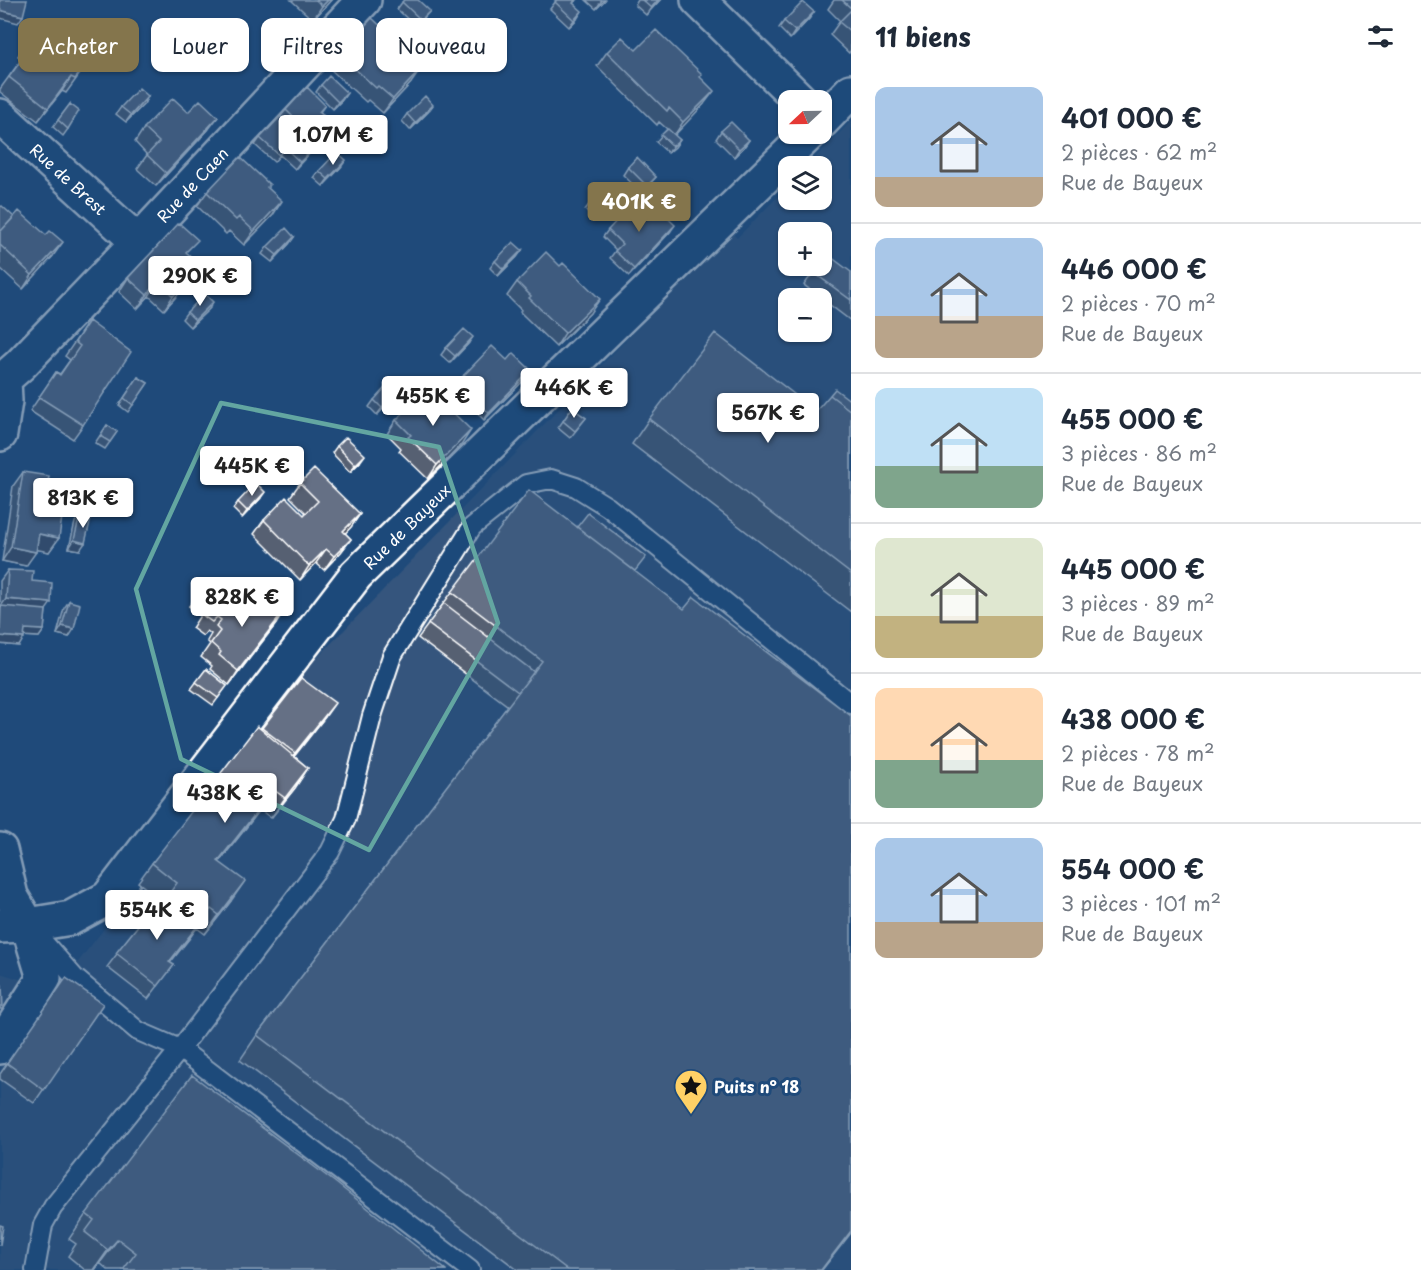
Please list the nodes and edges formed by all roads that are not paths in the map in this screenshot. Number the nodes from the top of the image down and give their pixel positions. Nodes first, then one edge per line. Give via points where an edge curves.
1 (364, 0) edge
2 (698, 0) edge
3 (790, 90) edge
4 (851, 91) edge
5 (832, 111) edge
6 (0, 116) edge
7 (799, 144) edge
8 (138, 242) junction
9 (2, 378) edge
10 (0, 434) edge
11 (851, 704) edge
12 (0, 850) edge
13 (14, 926) edge
14 (0, 1047) edge
15 (180, 1049) junction
16 (35, 1270) edge
17 (470, 1270) edge

1 - 8 street, Rue de Caen
2 - 3 street
4 - 5 street
6 - 8 street, Rue de Brest
7 - 13 street, Rue de Bayeux via 356,575 108,898 71,918
8 - 9 street, Rue de Caen via 20,365
9 - 10 street, Rue de Caen via 5,401
11 - 15 lane via 608,507 576,487 551,479 526,484 472,527 392,656 346,819 330,852
12 - 13 street
13 - 14 street via 44,978
13 - 15 lane via 138,1031
15 - 16 lane via 53,1208 43,1225
15 - 17 lane

